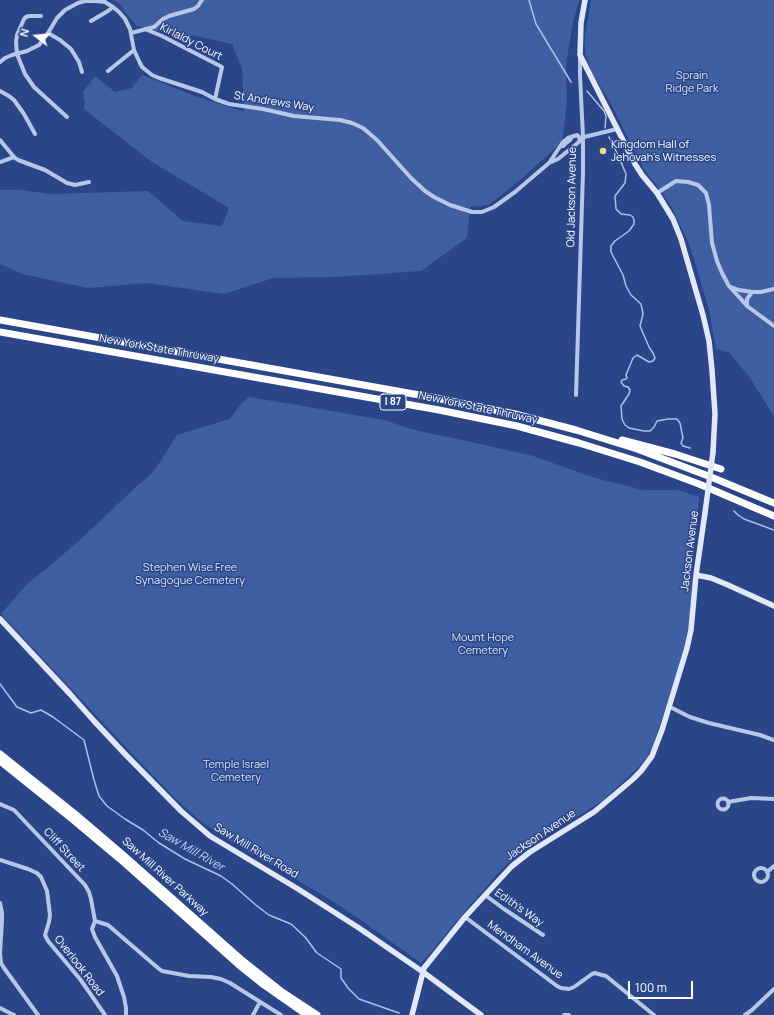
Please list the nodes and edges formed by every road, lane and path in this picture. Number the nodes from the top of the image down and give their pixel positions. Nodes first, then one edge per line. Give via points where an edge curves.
1 (202, 0) edge
2 (585, 0) edge
3 (113, 7) junction
4 (41, 16) dead end
5 (91, 21) dead end
6 (145, 29) junction
7 (131, 33) junction
8 (48, 34) junction
9 (134, 50) junction
10 (17, 54) junction
11 (580, 55) junction
12 (0, 62) edge
13 (108, 71) dead end
14 (82, 72) dead end
15 (0, 91) edge
16 (215, 99) junction
17 (67, 117) dead end
18 (617, 129) junction
19 (35, 134) dead end
20 (582, 137) junction
21 (570, 139) junction
22 (0, 140) edge
23 (561, 146) junction
24 (574, 146) junction
25 (566, 152) junction
26 (14, 157) junction
27 (0, 162) edge
28 (549, 163) junction
29 (89, 182) dead end
30 (658, 193) junction
31 (729, 286) junction
32 (774, 289) edge
33 (752, 292) junction
34 (748, 306) junction
35 (0, 320) edge
36 (774, 326) edge
37 (0, 332) edge
38 (576, 395) dead end
39 (576, 430) junction
40 (722, 470) dead end
41 (774, 504) edge
42 (774, 516) edge
43 (696, 575) junction
44 (774, 606) edge
45 (0, 618) edge
46 (670, 707) junction
47 (774, 740) edge
48 (0, 754) edge
49 (0, 761) edge
50 (774, 799) edge
51 (728, 802) dead end
52 (0, 804) edge
53 (0, 860) edge
54 (774, 866) edge
55 (767, 872) dead end
56 (485, 895) junction
57 (0, 903) edge
58 (465, 917) junction
59 (95, 921) junction
60 (543, 935) dead end
61 (422, 972) junction
62 (774, 989) edge
63 (260, 1002) junction
64 (0, 1008) edge
65 (14, 1015) edge
66 (38, 1015) edge
67 (105, 1015) edge
68 (126, 1015) edge
69 (253, 1015) edge
70 (281, 1015) edge
71 (307, 1015) edge
72 (317, 1015) edge
73 (412, 1015) edge
74 (481, 1015) edge
75 (564, 1015) edge
76 (569, 1015) edge
77 (654, 1015) edge
78 (745, 1015) edge

1 - 6 street via 194,9 169,16 156,26
2 - 11 main road, Old Jackson Avenue
3 - 5 street
3 - 7 street, St Andrews Way via 125,19
3 - 8 street, St Andrews Way via 105,2 78,3 61,13
4 - 10 street via 29,16 24,19 17,35
6 - 7 street
6 - 16 street, Kirlaldy Court via 222,67
7 - 9 street, St Andrews Way
8 - 10 street, St Andrews Way via 34,48
8 - 14 street via 71,49
9 - 13 street
9 - 16 street, St Andrews Way via 142,67 152,75
10 - 12 street, St Andrews Way
10 - 17 street via 34,87
11 - 18 main road, Jackson Avenue
11 - 20 street, Old Jackson Avenue
15 - 19 street via 14,100
16 - 28 street, St Andrews Way via 294,116 340,120 358,125 377,140 425,192 472,212 482,212 494,207
18 - 20 street
18 - 30 main road, Jackson Avenue via 642,175
20 - 21 street via 577,135
20 - 24 street, St Andrews Way
20 - 38 street, Old Jackson Avenue
21 - 23 street, St Andrews Way via 561,143
21 - 24 street
22 - 26 street
23 - 25 street
23 - 28 street, St Andrews Way
24 - 25 street, St Andrews Way
25 - 28 street, St Andrews Way
26 - 27 street
26 - 29 street via 45,170 67,184
30 - 31 street via 676,181 698,185 706,193 712,243
30 - 43 main road, Jackson Avenue, bridge via 681,238 703,315 712,370 715,414 713,452
31 - 33 street
31 - 34 street
32 - 33 street
33 - 34 street via 747,299
34 - 36 street
35 - 39 highway, New York State Thruway / I 87 via 452,401
37 - 42 highway, New York State Thruway / I 87 via 517,426 640,462
39 - 40 highway via 624,440
39 - 41 highway, New York State Thruway / I 87 via 674,462
43 - 44 main road via 711,578
43 - 46 main road, Jackson Avenue via 691,630
45 - 61 main road, Saw Mill River Road via 181,812 210,836 328,907
46 - 47 street via 702,721
46 - 56 main road, Jackson Avenue via 659,741 641,771 594,812 512,866
48 - 72 highway, Saw Mill River Parkway via 135,865 243,961 282,992
49 - 71 highway, Saw Mill River Parkway via 126,864 264,985
50 - 51 street via 751,798
52 - 59 street, Cliff Street via 14,810 85,885 91,899
53 - 67 street, Overlook Road via 28,869 41,877 47,891 50,915 45,935
54 - 55 street
56 - 58 main road, Jackson Avenue
56 - 60 street, Edith's Way
57 - 66 street via 1,962
58 - 61 main road, Jackson Avenue
58 - 77 street, Mendham Avenue via 557,986 568,989 574,987 595,973 606,976
59 - 63 street via 108,925 162,970 221,979
59 - 68 street, Cliff Street via 92,929 117,976 124,997
61 - 73 main road
61 - 74 main road, Saw Mill River Road
62 - 78 street
63 - 69 street
63 - 70 street
64 - 65 street
75 - 76 street

